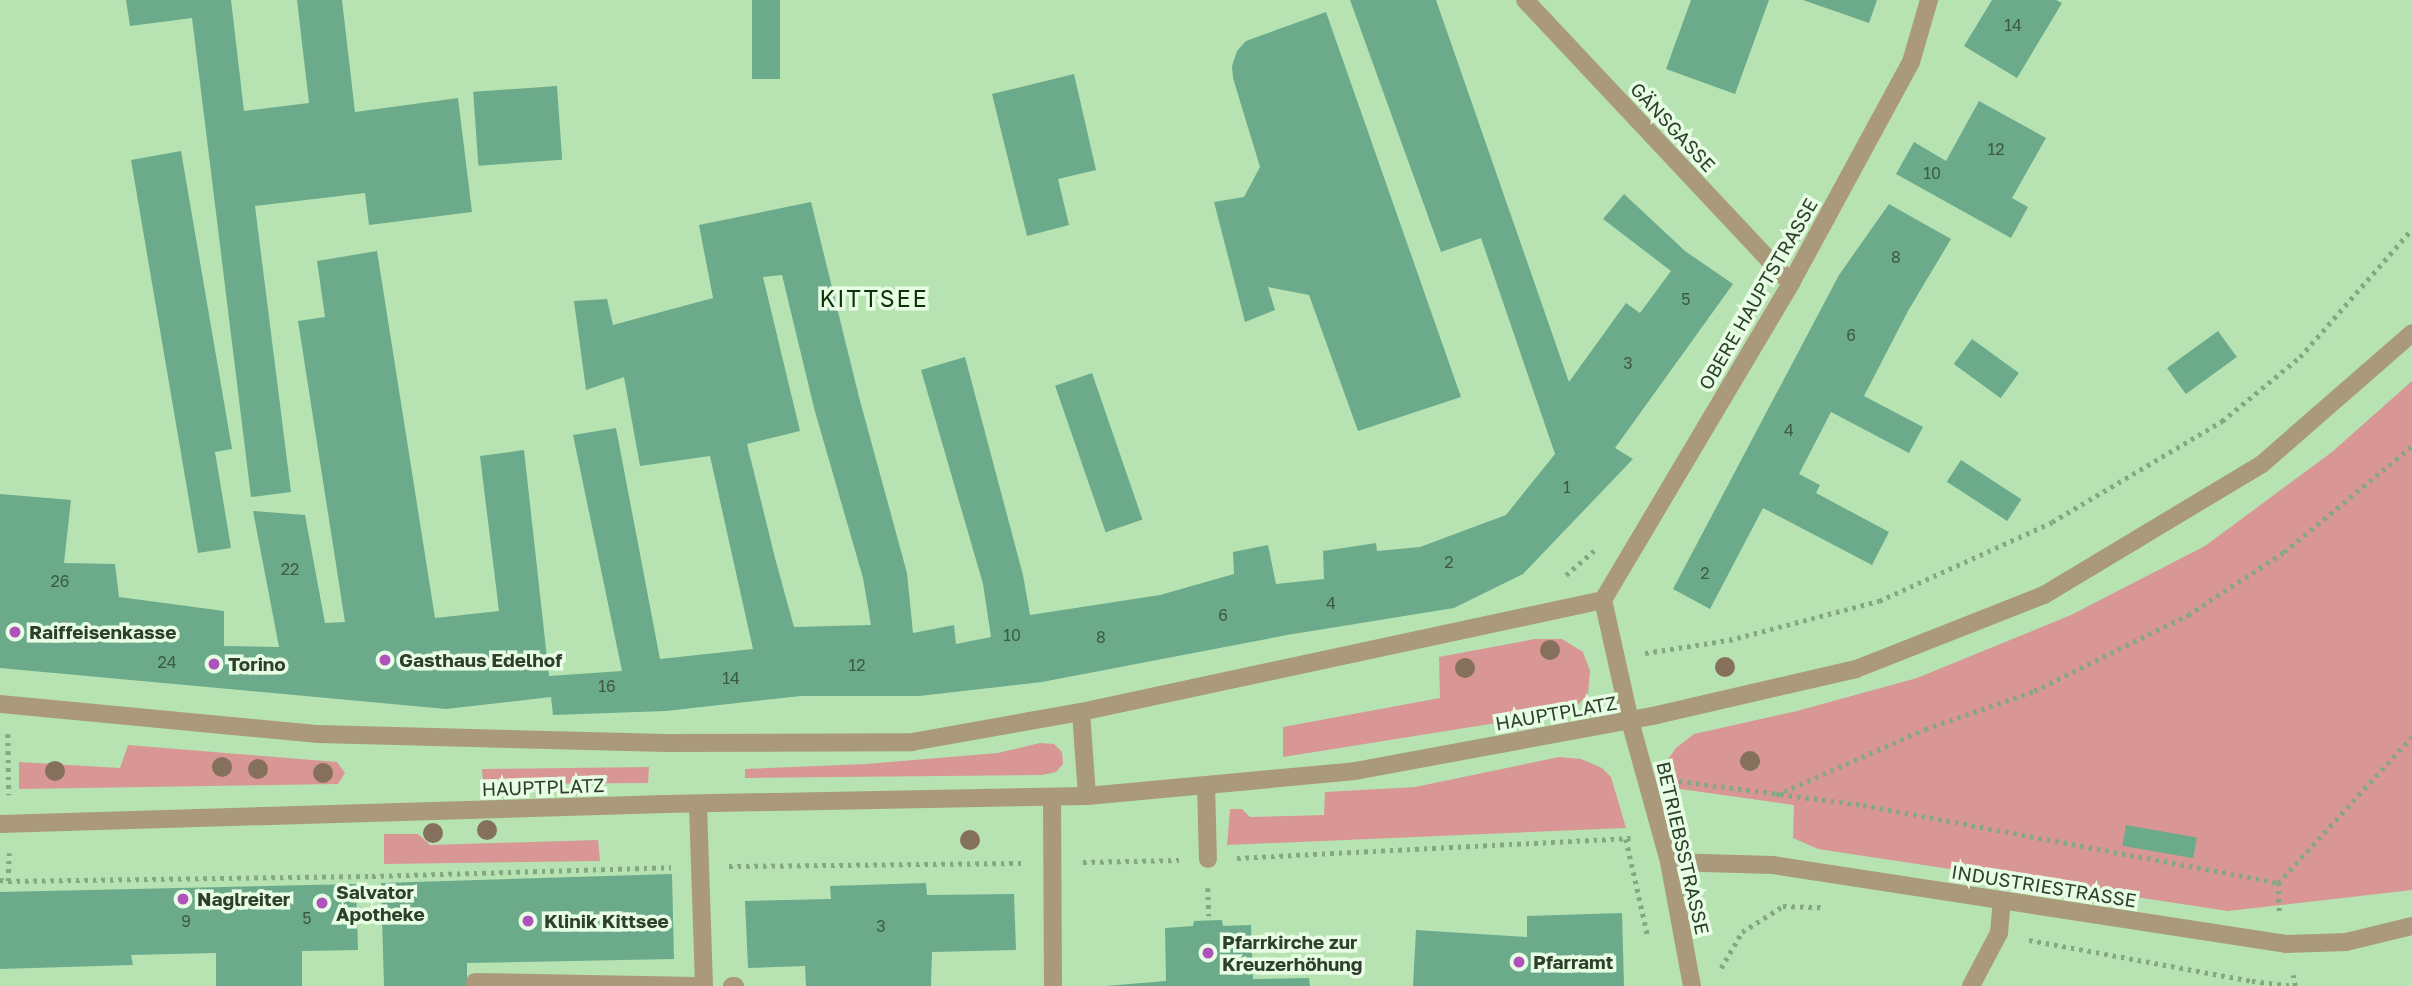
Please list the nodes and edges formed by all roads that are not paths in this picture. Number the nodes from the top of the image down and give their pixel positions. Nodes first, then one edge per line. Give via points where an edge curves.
1 (1525, 0) edge
2 (1929, 0) edge
3 (1791, 283) junction
4 (2412, 333) edge
5 (1603, 600) junction
6 (0, 704) edge
7 (1081, 712) junction
8 (1630, 721) junction
9 (1206, 785) junction
10 (1087, 796) junction
11 (1052, 797) junction
12 (698, 805) junction
13 (0, 824) edge
14 (1208, 859) road end
15 (1669, 862) junction
16 (2002, 901) junction
17 (2412, 926) edge
18 (475, 982) dead end
19 (696, 986) edge
20 (704, 986) edge
21 (1053, 986) edge
22 (1692, 986) edge
23 (1970, 986) edge

1 - 3 street, GÄNSGASSE
2 - 3 street, OBERE HAUPTSTRASSE via 1911,62
3 - 5 street, OBERE HAUPTSTRASSE
4 - 8 street via 2262,464 2044,595 1856,668
5 - 7 street
5 - 8 street, HAUPTPLATZ
6 - 7 street via 319,734 666,743 912,742
7 - 10 street
8 - 9 street, HAUPTPLATZ via 1355,771
8 - 15 street, BETRIEBSSTRASSE
9 - 10 street, HAUPTPLATZ
9 - 14 street
10 - 11 street, HAUPTPLATZ
11 - 12 street, HAUPTPLATZ
11 - 21 street
12 - 13 street, HAUPTPLATZ
12 - 20 street
15 - 16 street, INDUSTRIESTRASSE via 1773,865
15 - 22 street, BETRIEBSSTRASSE
16 - 17 street, INDUSTRIESTRASSE via 2286,944 2346,942
16 - 23 street via 1998,933
18 - 19 street

